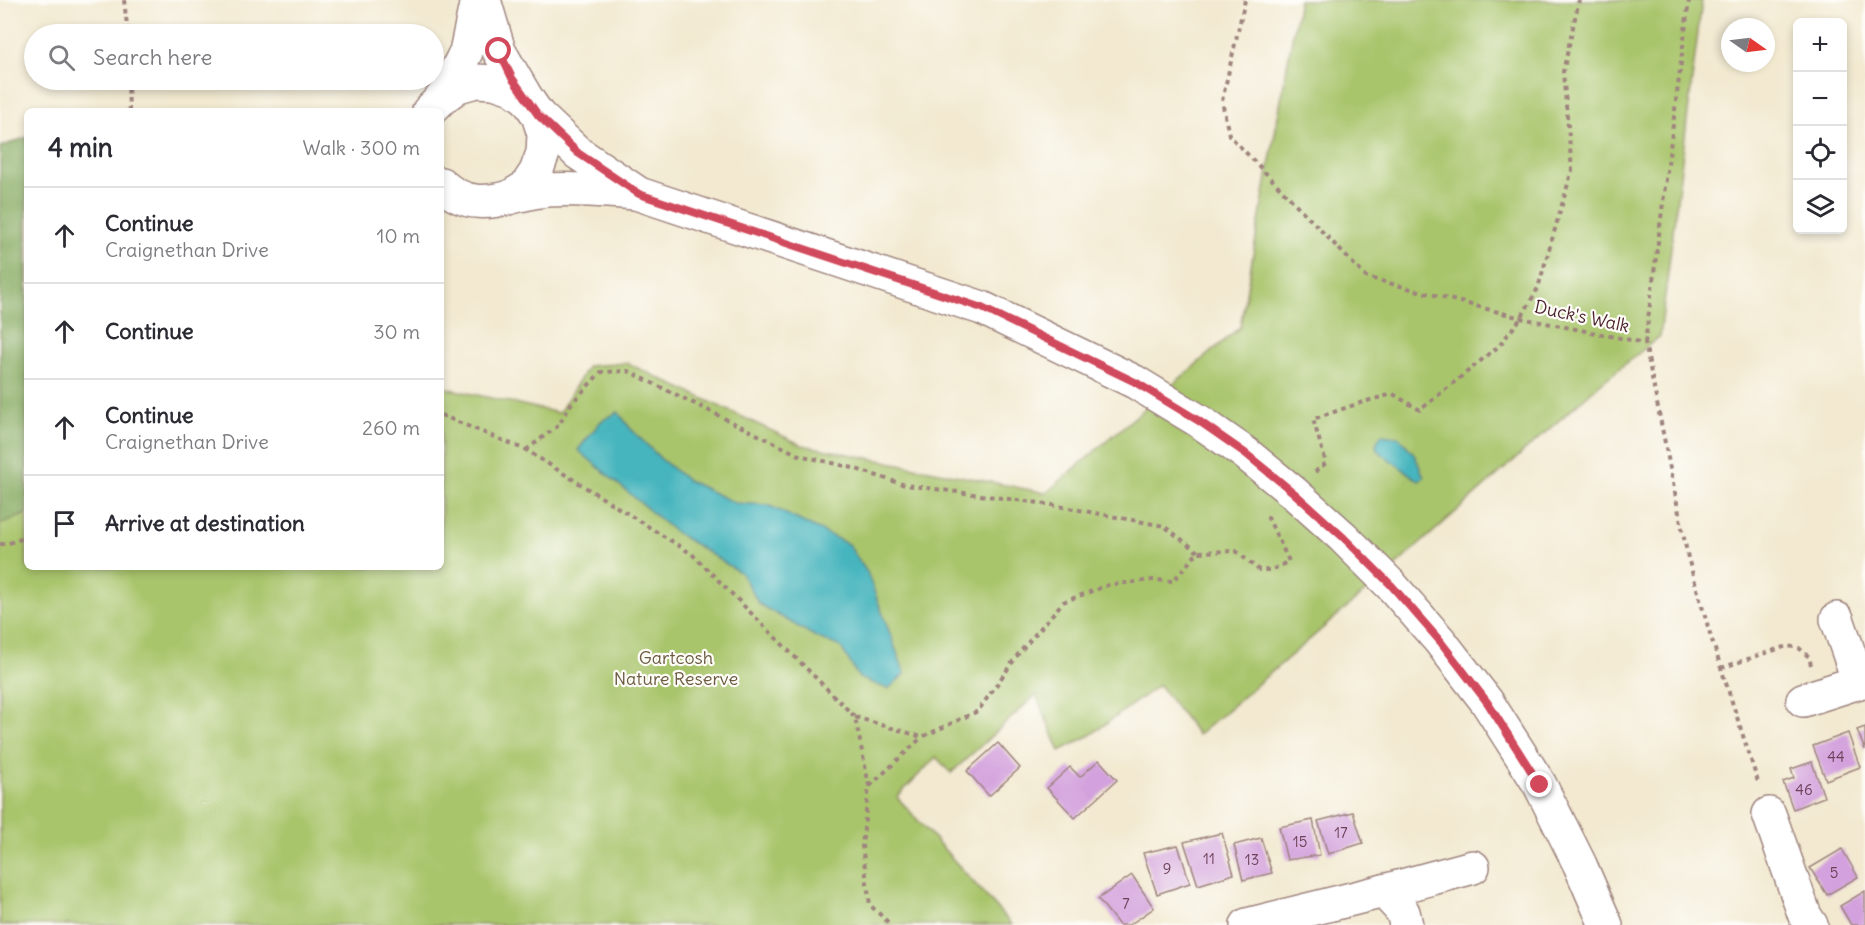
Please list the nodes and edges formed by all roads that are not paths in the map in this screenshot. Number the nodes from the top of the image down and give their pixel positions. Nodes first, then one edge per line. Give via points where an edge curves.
1 (477, 0) edge
2 (484, 0) edge
3 (444, 90) edge
4 (444, 90) edge
5 (434, 107) edge
6 (532, 107) junction
7 (444, 187) edge
8 (639, 194) junction
9 (508, 198) junction
10 (1837, 619) dead end
11 (1862, 681) edge
12 (1813, 697) road end
13 (1769, 814) road end
14 (1473, 867) dead end
15 (1384, 891) junction
16 (1247, 925) edge
17 (1406, 925) edge
18 (1606, 925) edge
19 (1811, 925) edge

1 - 4 street via 466,52
2 - 6 street via 499,51
3 - 5 street
5 - 6 street via 458,86 476,81 512,88
6 - 8 street via 578,153
6 - 9 street via 544,134 543,153 525,187
7 - 9 street via 468,201 488,203
8 - 9 street via 564,190
8 - 18 street via 982,308 1135,382 1245,453 1343,537 1454,658 1540,785
10 - 11 street
11 - 12 street
13 - 19 street
14 - 15 street
15 - 16 street
15 - 17 street via 1403,912

